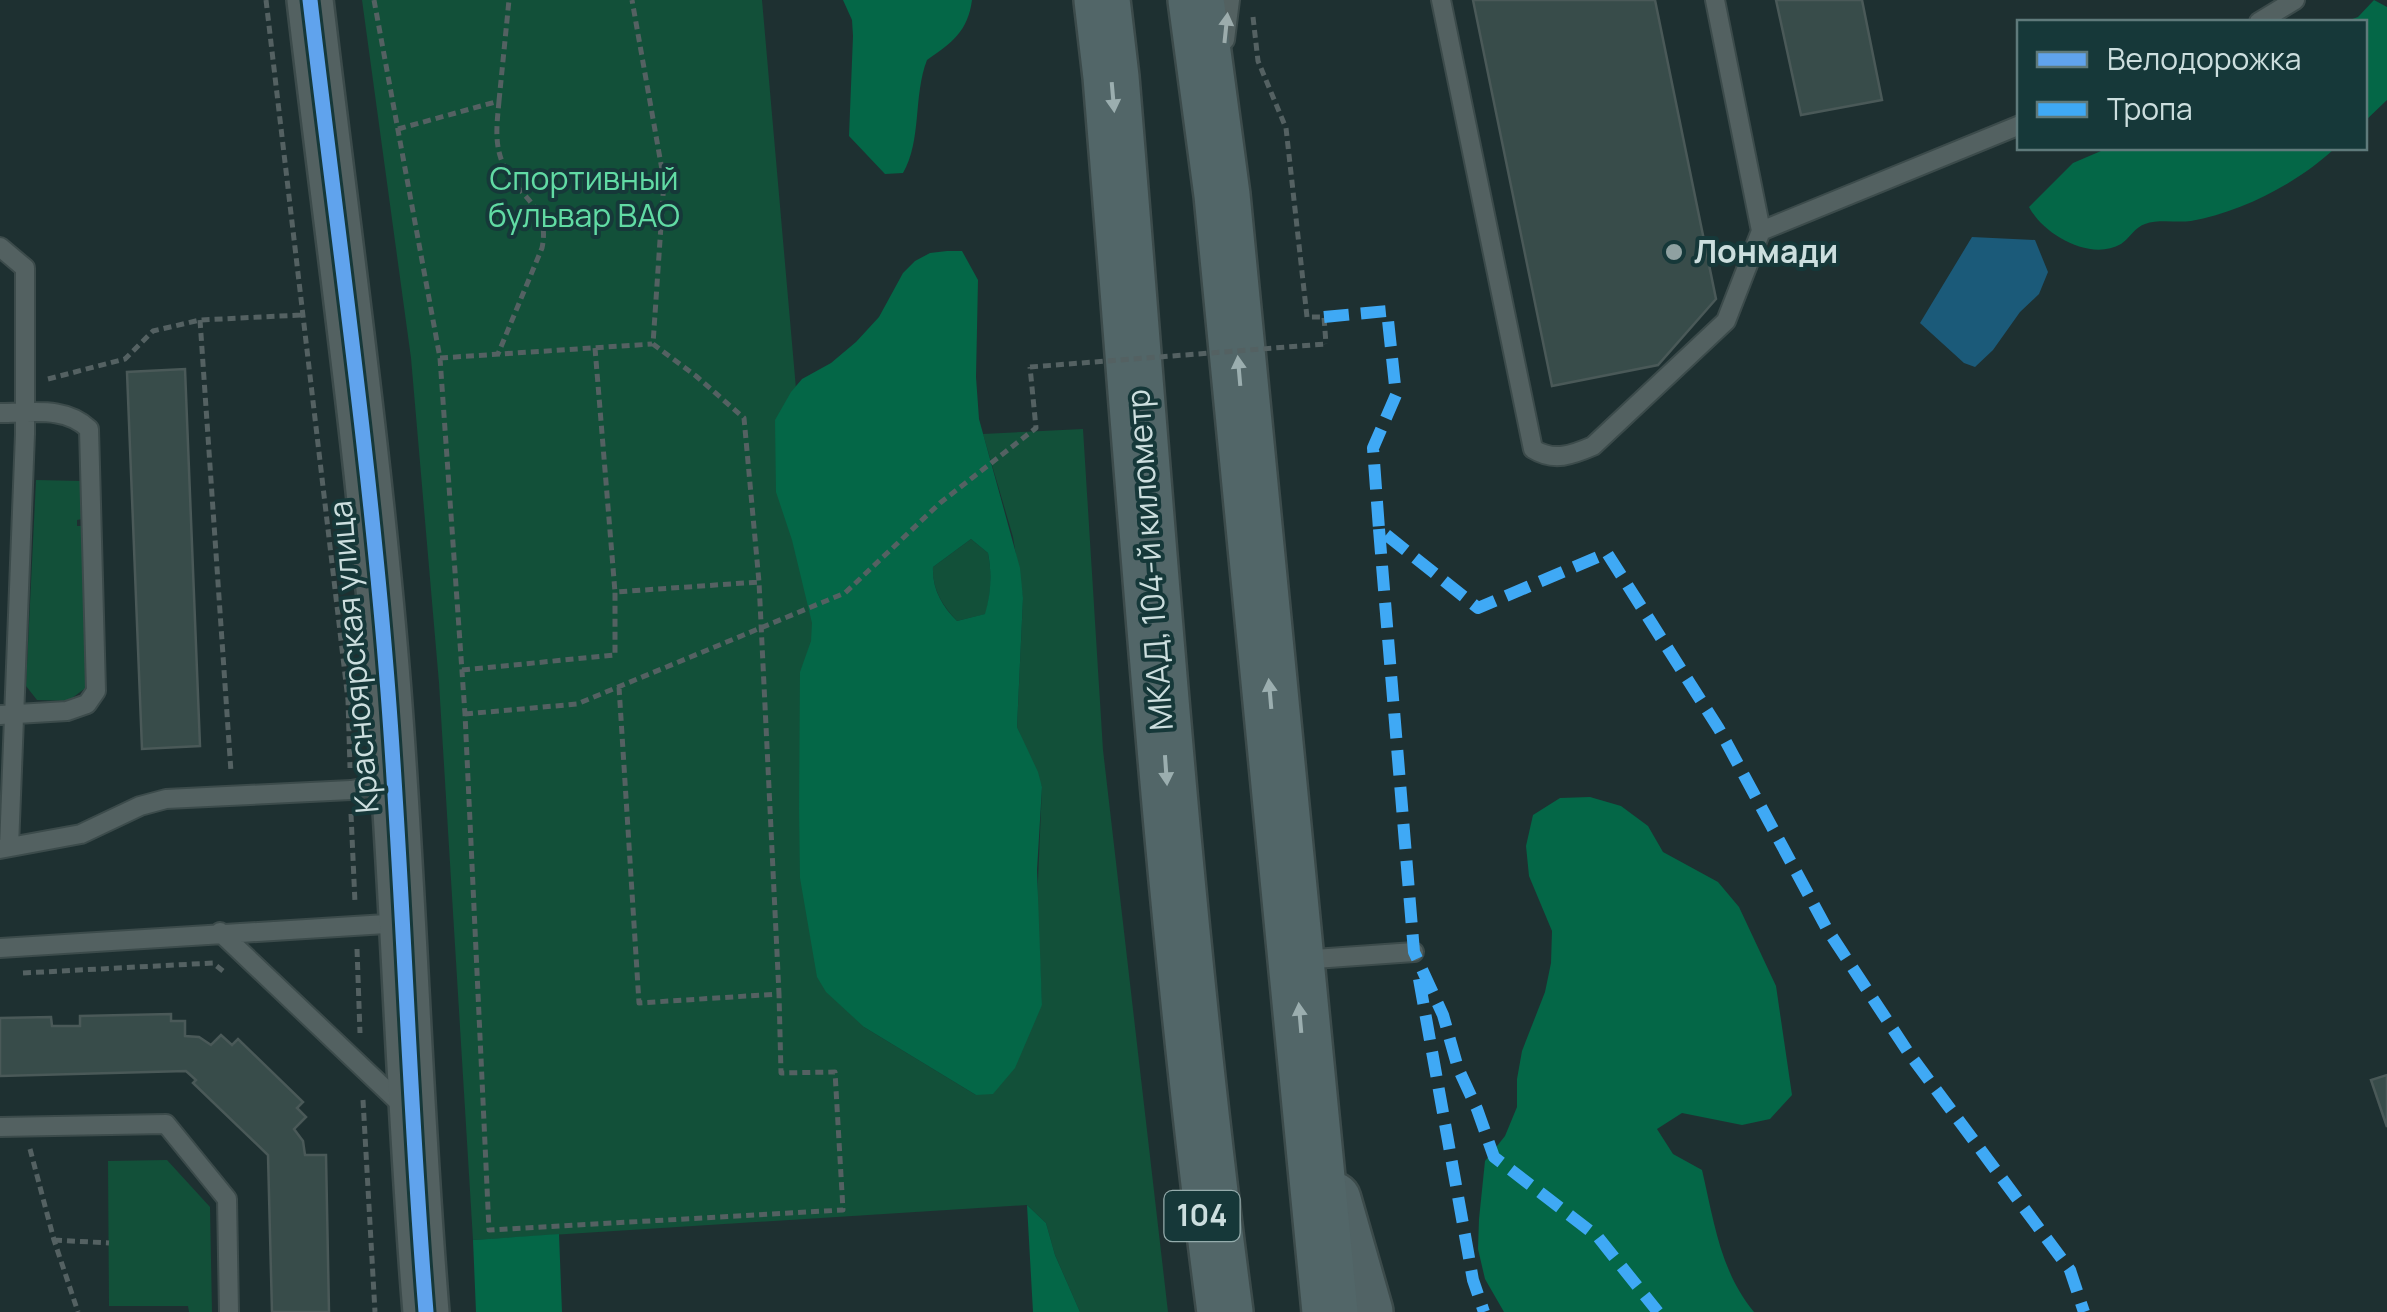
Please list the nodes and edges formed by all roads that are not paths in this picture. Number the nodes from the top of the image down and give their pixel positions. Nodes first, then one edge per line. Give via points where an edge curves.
1 (310, 0) edge
2 (1102, 0) edge
3 (1196, 0) edge
4 (1230, 0) edge
5 (1441, 0) edge
6 (1715, 0) edge
7 (2295, 0) edge
8 (2262, 20) edge
9 (2017, 126) edge
10 (1222, 196) junction
11 (1762, 232) junction
12 (0, 248) edge
13 (0, 412) edge
14 (25, 413) junction
15 (7, 714) edge
16 (371, 786) junction
17 (5, 848) edge
18 (402, 922) junction
19 (220, 932) junction
20 (0, 948) edge
21 (1414, 952) dead end
22 (1294, 960) junction
23 (1309, 1115) junction
24 (413, 1116) junction
25 (1200, 1120) junction
26 (0, 1127) edge
27 (229, 1312) edge
28 (426, 1312) edge
29 (1205, 1312) edge
30 (1226, 1312) edge
31 (1330, 1312) edge
32 (1365, 1312) edge

1 - 16 street, Красноярская улица via 388,688
2 -> 25 highway, МКАД, 104-й километр
3 - 10 highway
10 -> 4 lane
5 - 11 lane via 1532,449 1545,457 1569,456 1593,446 1699,346 1726,320
6 - 11 lane
7 - 8 lane
9 - 11 lane
22 -> 10 highway
12 - 14 lane via 25,268
13 - 14 lane
14 - 15 lane
14 - 15 lane via 76,416 89,429 96,690 86,704 67,711
15 - 17 lane
16 - 17 lane via 166,799 81,834
16 - 18 street, Красноярская улица
18 - 19 lane
18 - 24 street, Красноярская улица
19 - 20 lane
19 - 24 lane
21 - 22 lane
23 -> 22 highway
23 - 31 highway
23 - 32 main road
24 - 28 street, Красноярская улица
25 - 29 main road, 104
25 - 30 highway, МКАД, 104-й километр
26 - 27 lane via 166,1124 227,1199

